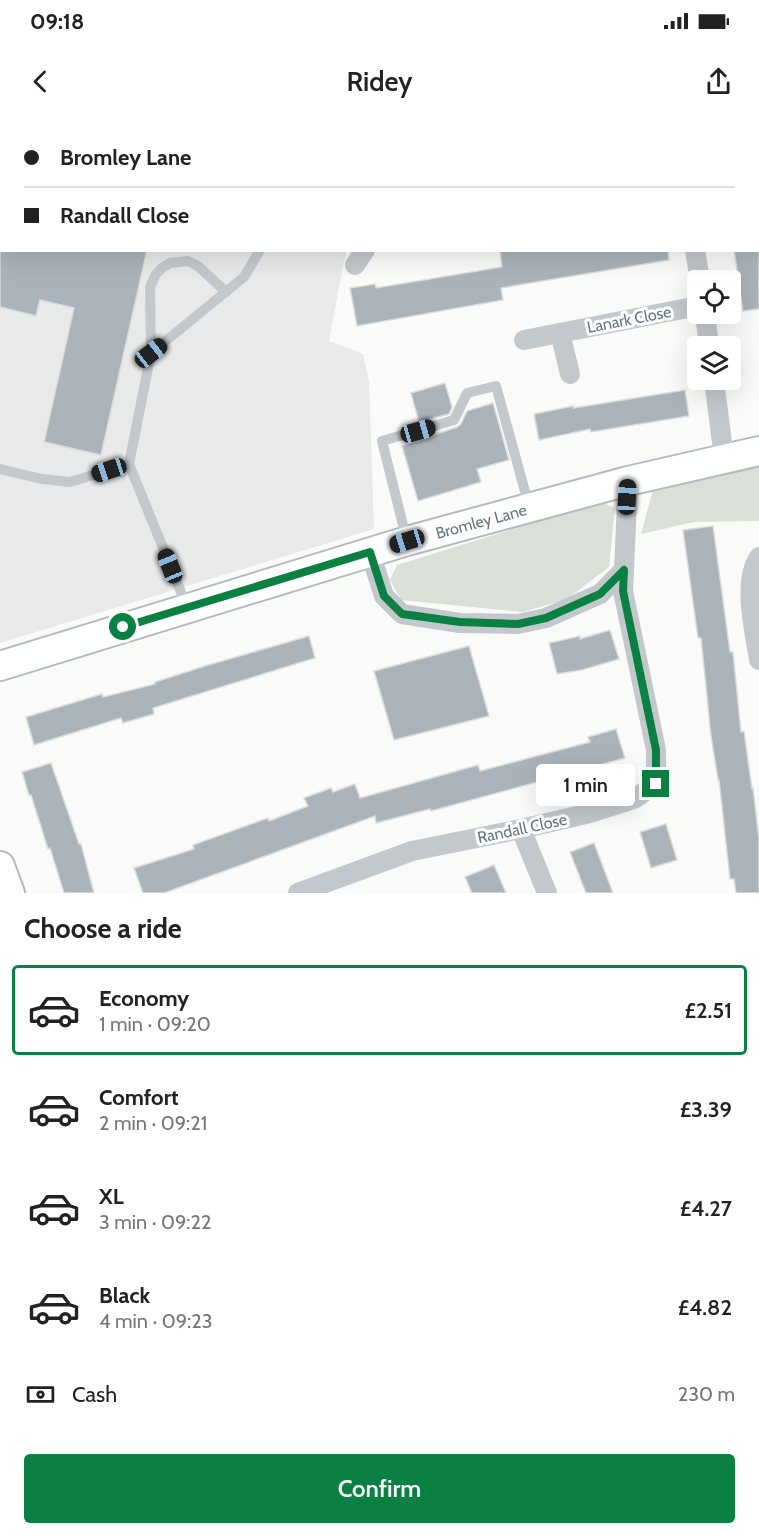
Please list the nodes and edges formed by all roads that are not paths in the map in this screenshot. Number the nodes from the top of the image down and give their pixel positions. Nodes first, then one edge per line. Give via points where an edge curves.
1 (259, 252) edge
2 (695, 252) edge
3 (698, 270) edge
4 (226, 292) junction
5 (687, 308) edge
6 (560, 333) junction
7 (524, 339) dead end
8 (151, 353) junction
9 (570, 374) dead end
10 (715, 390) edge
11 (759, 451) edge
12 (724, 458) junction
13 (129, 464) junction
14 (0, 469) edge
15 (628, 481) junction
16 (529, 508) junction
17 (407, 541) junction
18 (370, 552) junction
19 (759, 557) edge
20 (624, 570) junction
21 (187, 607) junction
22 (759, 660) edge
23 (0, 666) edge
24 (521, 829) junction
25 (0, 866) edge
26 (10, 893) edge
27 (298, 893) edge
28 (547, 893) edge

1 - 4 lane via 244,277
2 - 3 street
4 - 8 lane
4 - 8 lane via 188,261 162,268 150,287
5 - 6 street, Lanark Close
6 - 7 street, Lanark Close
6 - 9 street
8 - 13 lane
10 - 12 street
11 - 12 street, Bromley Lane
12 - 15 street, Bromley Lane
13 - 14 lane via 70,482
13 - 21 lane
15 - 16 street, Bromley Lane
15 - 20 street, Randall Close
16 - 17 street, Bromley Lane
16 - 17 lane via 496,386 467,393 454,420 381,441
17 - 18 street, Bromley Lane
18 - 20 street via 384,596 402,614 460,622 518,624 546,618 600,594
18 - 21 street, Bromley Lane
19 - 22 street via 750,603
20 - 24 street, Randall Close via 623,591 656,750 656,784 634,799
21 - 23 street, Bromley Lane
24 - 27 street, Randall Close via 412,851
24 - 28 street
25 - 26 street

